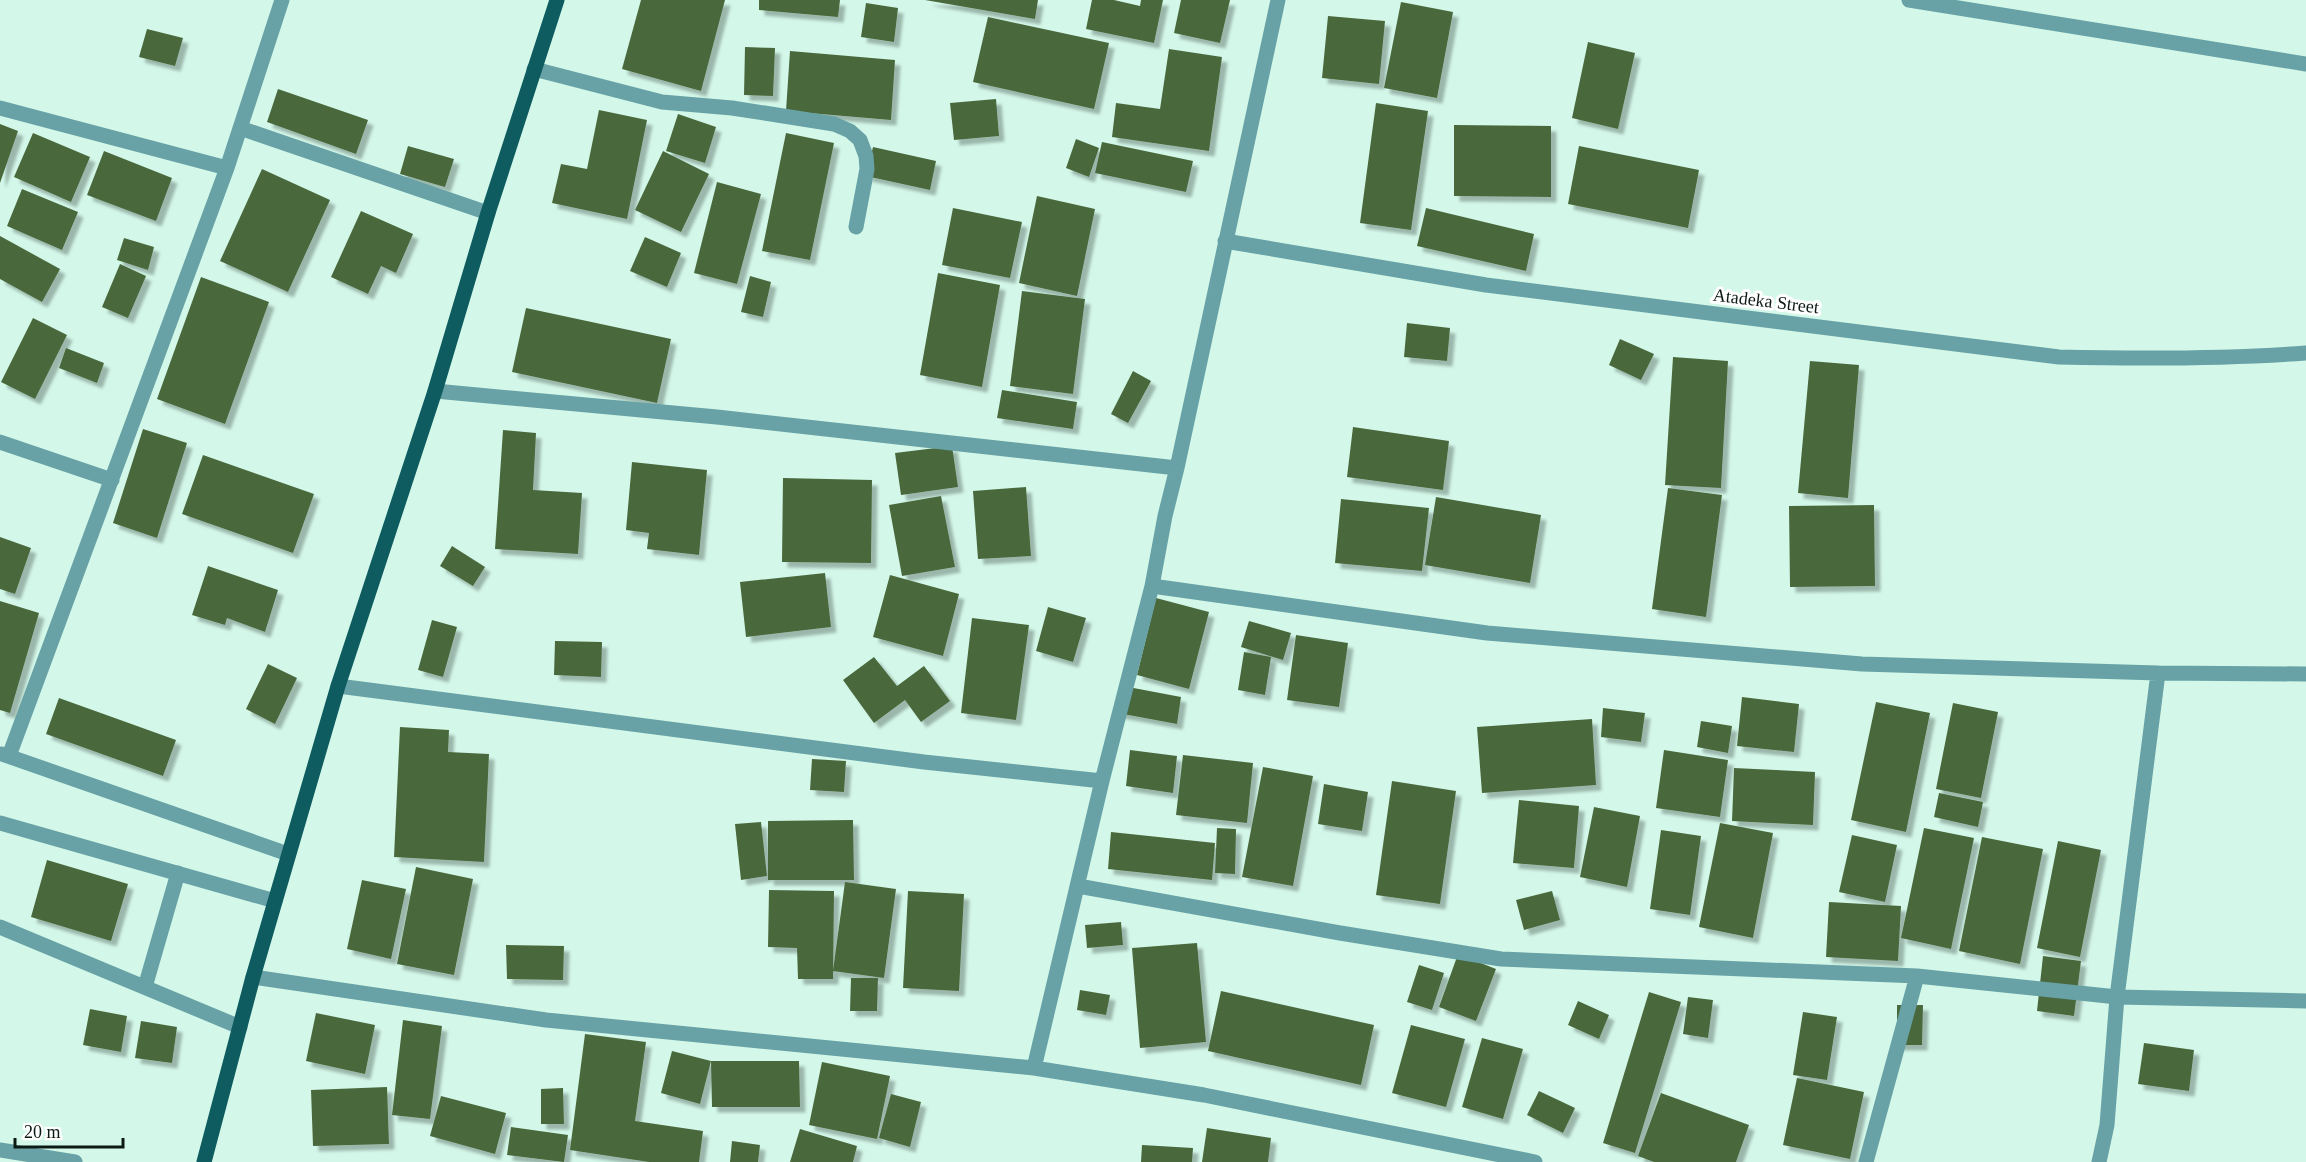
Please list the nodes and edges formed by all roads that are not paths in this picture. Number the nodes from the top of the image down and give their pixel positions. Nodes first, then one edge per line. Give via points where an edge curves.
1 (282, 0) edge
2 (556, 0) edge
3 (1278, 0) edge
4 (1909, 0) edge
5 (1972, 5) edge
6 (2306, 64) edge
7 (534, 69) junction
8 (0, 108) edge
9 (240, 128) junction
10 (227, 168) junction
11 (488, 213) junction
12 (856, 227) dead end
13 (1225, 241) junction
14 (2306, 353) edge
15 (435, 391) junction
16 (0, 442) edge
17 (1177, 468) junction
18 (112, 480) junction
19 (1152, 586) junction
20 (2158, 673) junction
21 (2306, 674) edge
22 (338, 686) junction
23 (5, 754) edge
24 (1102, 781) junction
25 (0, 823) edge
26 (288, 854) junction
27 (178, 873) junction
28 (1078, 886) junction
29 (275, 901) junction
30 (0, 927) edge
31 (1917, 976) junction
32 (253, 977) junction
33 (145, 987) junction
34 (2117, 997) junction
35 (2306, 1001) edge
36 (240, 1027) junction
37 (1034, 1068) junction
38 (0, 1150) edge
39 (75, 1162) edge
40 (204, 1162) edge
41 (1535, 1162) edge
42 (1866, 1162) edge
43 (2099, 1162) edge

1 - 9 street
2 - 7 main road
3 - 13 street
4 - 5 street
5 - 6 street
7 - 11 main road
7 - 12 street via 662,102 732,108 834,124 850,131 860,140 867,169
8 - 10 street
9 - 10 street
9 - 11 street
10 - 18 street
11 - 15 main road
13 - 14 street, Atadeka Street via 1486,285 2059,357 2256,357
13 - 17 street
15 - 17 street via 729,418
15 - 22 main road
16 - 18 street
17 - 19 street
18 - 23 street
19 - 20 street via 1487,633 1862,664
19 - 24 street
20 - 21 street
20 - 34 street
22 - 24 street via 924,762
22 - 26 main road
23 - 26 street
24 - 28 street
25 - 27 street
26 - 29 main road
27 - 29 street
27 - 33 street
28 - 31 street via 1501,959
28 - 37 street
29 - 32 main road
30 - 33 street
31 - 34 street
31 - 42 street
32 - 36 main road
32 - 37 street via 546,1020
33 - 36 street
34 - 35 street
34 - 43 street via 2107,1125
36 - 40 main road
37 - 41 street via 1204,1095
38 - 39 street

